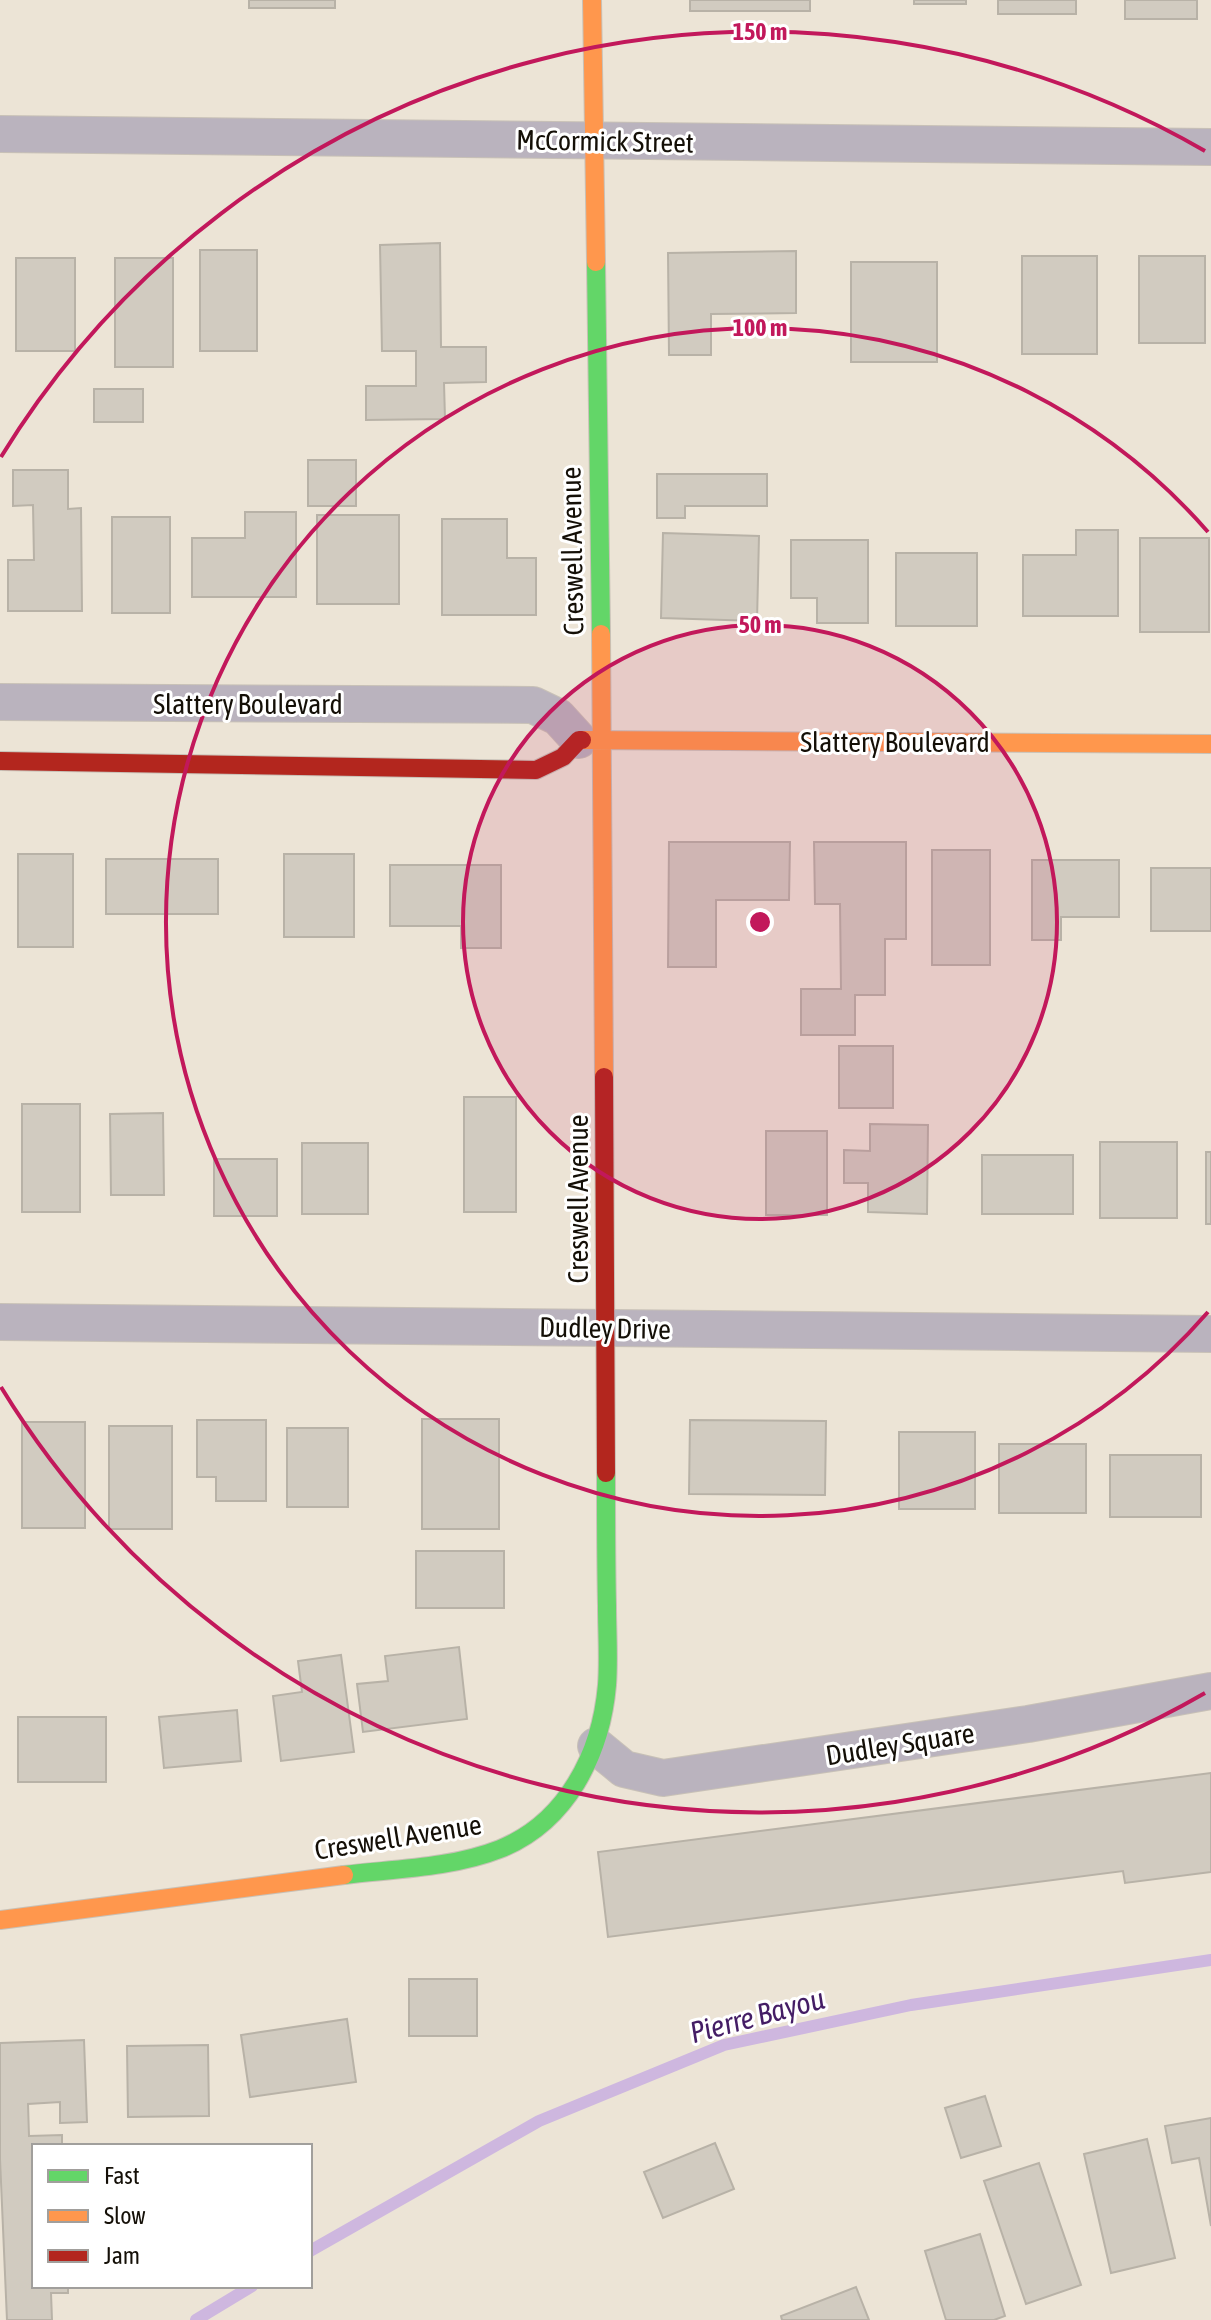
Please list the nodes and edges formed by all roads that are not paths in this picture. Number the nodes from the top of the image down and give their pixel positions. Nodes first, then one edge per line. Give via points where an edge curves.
1 (592, 0) edge
2 (0, 134) edge
3 (594, 141) junction
4 (1211, 147) edge
5 (0, 702) edge
6 (591, 740) junction
7 (1211, 744) edge
8 (0, 761) edge
9 (0, 1322) edge
10 (606, 1328) junction
11 (1211, 1334) edge
12 (1211, 1691) edge
13 (596, 1746) junction
14 (0, 1920) edge

1 - 3 street, Creswell Avenue
2 - 3 street, McCormick Street
3 - 4 street, McCormick Street
3 - 6 street, Creswell Avenue
5 - 6 street, Slattery Boulevard via 533,705
6 - 7 street, Slattery Boulevard
6 - 8 street via 536,770
6 - 10 street, Creswell Avenue
9 - 10 street, Dudley Drive
10 - 11 street, Dudley Drive
10 - 13 street, Creswell Avenue via 607,1683
12 - 13 street, Dudley Square via 663,1778 624,1769
13 - 14 street, Creswell Avenue via 562,1805 501,1848 453,1861

